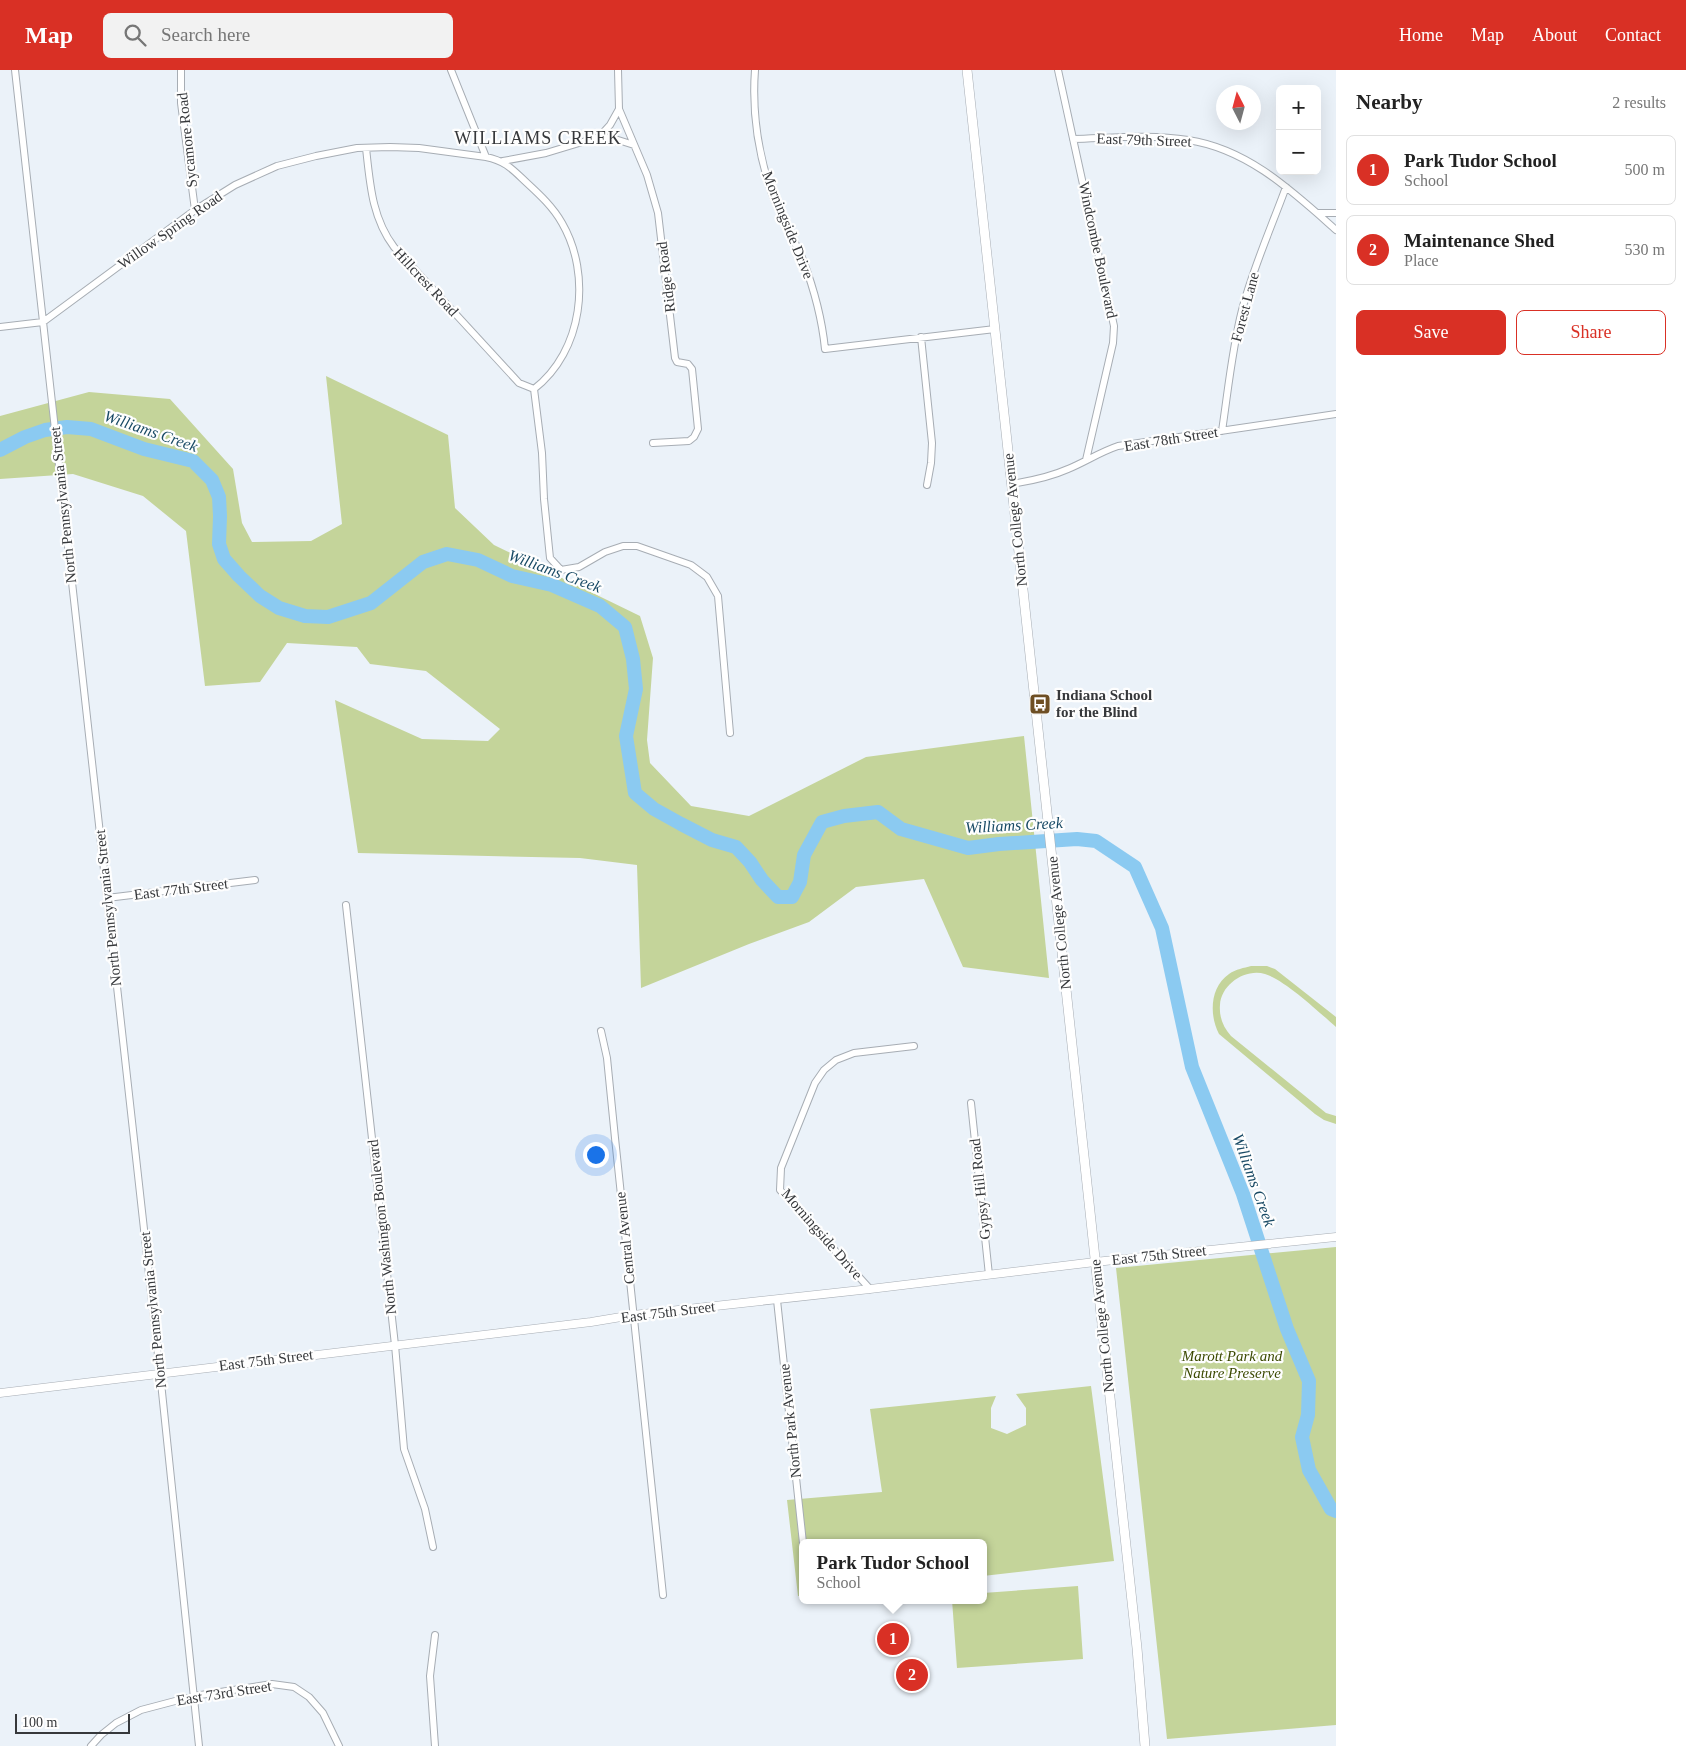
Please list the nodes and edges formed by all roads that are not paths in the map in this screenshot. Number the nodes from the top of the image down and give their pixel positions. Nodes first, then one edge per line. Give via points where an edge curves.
1 (16, 70) edge
2 (181, 70) edge
3 (451, 70) edge
4 (618, 70) edge
5 (755, 70) edge
6 (967, 70) edge
7 (1058, 70) edge
8 (619, 109) junction
9 (599, 137) junction
10 (1074, 139) junction
11 (634, 146) junction
12 (366, 148) junction
13 (486, 157) junction
14 (504, 161) junction
15 (1286, 187) junction
16 (195, 210) junction
17 (1318, 213) junction
18 (1336, 213) edge
19 (1336, 230) edge
20 (43, 322) junction
21 (0, 327) edge
22 (995, 328) junction
23 (921, 337) junction
24 (534, 389) junction
25 (1336, 414) edge
26 (1222, 431) junction
27 (653, 443) dead end
28 (1086, 460) junction
29 (1011, 484) junction
30 (927, 485) dead end
31 (730, 733) dead end
32 (255, 880) dead end
33 (107, 898) junction
34 (346, 904) dead end
35 (601, 1031) dead end
36 (914, 1046) dead end
37 (970, 1103) dead end
38 (1336, 1236) edge
39 (1095, 1262) junction
40 (990, 1275) junction
41 (870, 1289) junction
42 (777, 1300) junction
43 (633, 1315) junction
44 (395, 1345) junction
45 (160, 1373) junction
46 (0, 1393) edge
47 (803, 1539) edge
48 (434, 1547) dead end
49 (663, 1595) dead end
50 (435, 1635) dead end
51 (194, 1696) junction
52 (91, 1746) edge
53 (199, 1746) edge
54 (339, 1746) edge
55 (435, 1746) edge
56 (1146, 1746) edge

1 - 20 street, North Pennsylvania Street
2 - 16 street, Sycamore Road via 181,103
3 - 13 street
4 - 8 street, Ridge Road
5 - 23 street, Morningside Drive via 756,117 765,170 810,281 825,349
6 - 22 main road, North College Avenue
7 - 10 street, Windcombe Boulevard
8 - 9 street
8 - 11 street, Ridge Road
9 - 11 street
9 - 14 street via 546,153
10 - 15 street, East 79th Street via 1171,138 1206,143 1254,164
10 - 28 street, Windcombe Boulevard via 1114,328
11 - 27 street, Ridge Road via 656,206 675,358 692,369 698,429 689,440
12 - 13 street, Willow Spring Road via 419,148
12 - 16 street, Willow Spring Road via 316,156 271,169 235,185
12 - 24 street, Hillcrest Road via 373,203 386,237 519,383
13 - 14 street, Willow Spring Road
14 - 24 street via 557,215 572,246 578,274 578,308 569,340 556,365
15 - 17 street, East 79th Street
15 - 26 street, Forest Lane via 1242,309
16 - 20 street, Willow Spring Road
17 - 18 street
17 - 19 street, East 79th Street
20 - 21 street
20 - 33 street, North Pennsylvania Street
22 - 23 street
22 - 29 main road, North College Avenue
23 - 30 street via 932,443
24 - 31 street via 550,558 561,570 579,566 623,546 637,546 691,565 707,577 718,596
25 - 26 street, East 78th Street
26 - 28 street, East 78th Street via 1118,446
28 - 29 street, East 78th Street via 1053,475
29 - 39 main road, North College Avenue
32 - 33 street, East 77th Street
33 - 45 street, North Pennsylvania Street
34 - 44 street, North Washington Boulevard
35 - 43 street, Central Avenue via 616,1138
36 - 41 street, Morningside Drive via 854,1053 826,1068 815,1083 781,1168 780,1190
37 - 40 street, Gypsy Hill Road
38 - 39 street, East 75th Street
39 - 40 street, East 75th Street
39 - 56 main road, North College Avenue
40 - 41 street, East 75th Street
41 - 42 street, East 75th Street
42 - 43 street, East 75th Street
42 - 47 street, North Park Avenue
43 - 44 street, East 75th Street
43 - 49 street, Central Avenue
44 - 45 street, East 75th Street
44 - 48 street, North Washington Boulevard via 404,1449 425,1509
45 - 46 street, East 75th Street
45 - 51 street, North Pennsylvania Street
50 - 55 street via 430,1676
51 - 52 street, East 73rd Street via 134,1713 116,1723
51 - 53 street, North Pennsylvania Street
51 - 54 street, East 73rd Street via 267,1684 294,1687 321,1709

